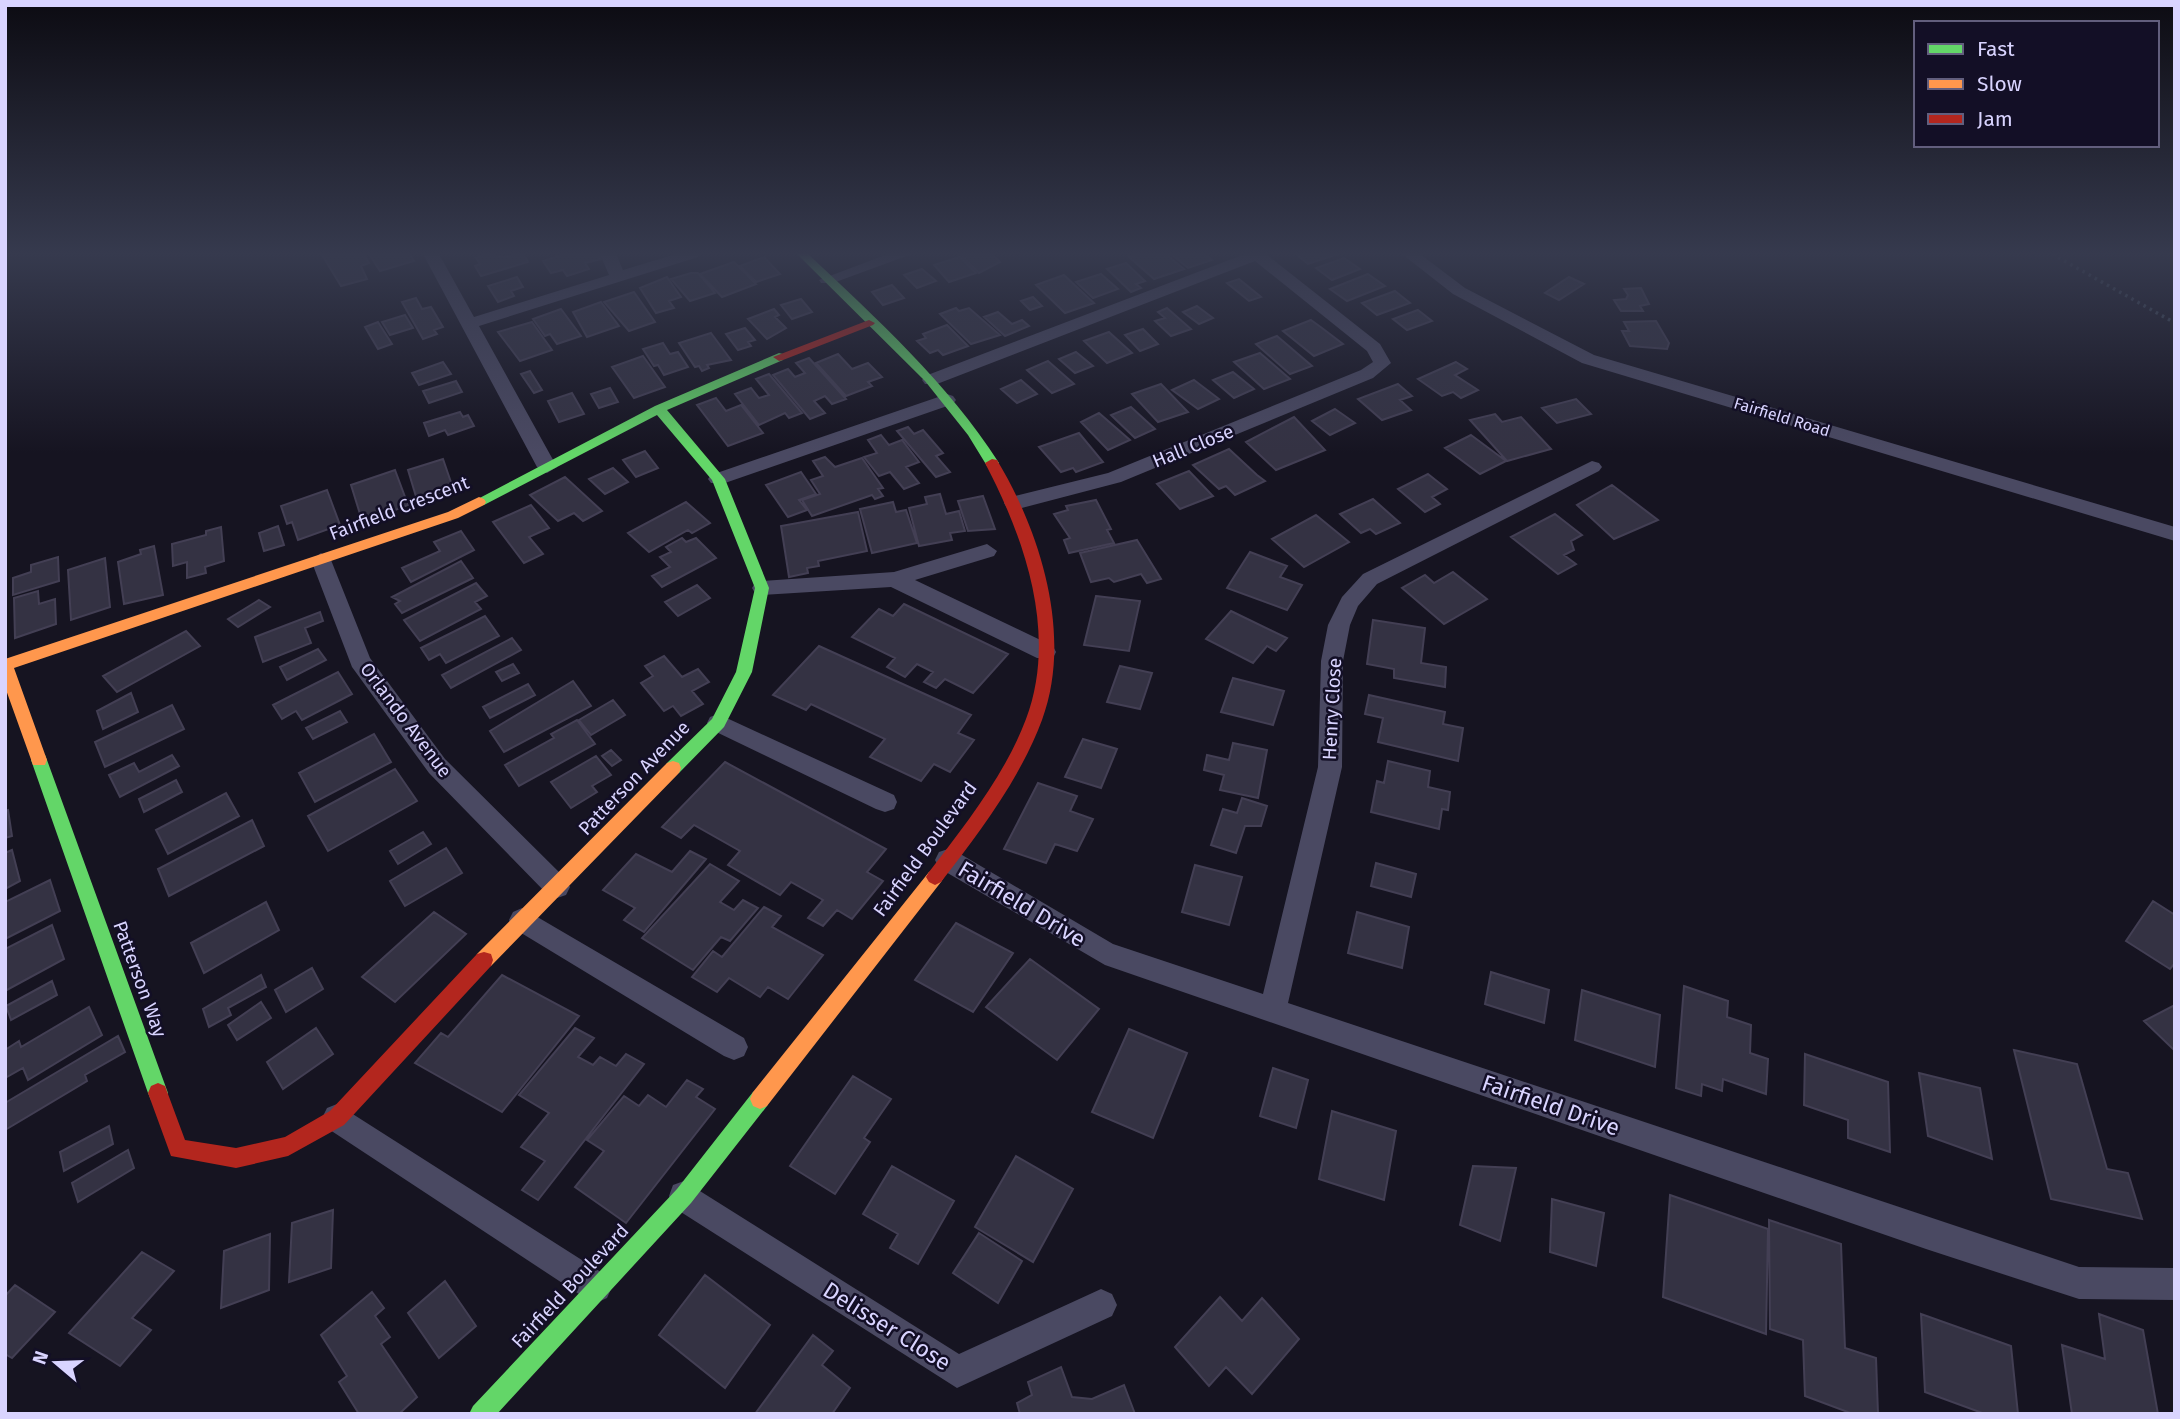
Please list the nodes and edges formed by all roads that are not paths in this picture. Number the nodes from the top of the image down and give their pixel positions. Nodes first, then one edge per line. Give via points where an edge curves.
1 (466, 320) edge
2 (480, 320) edge
3 (866, 320) edge
4 (1085, 320) edge
5 (1339, 320) edge
6 (1514, 320) edge
7 (869, 323) junction
8 (468, 324) junction
9 (931, 380) junction
10 (947, 400) junction
11 (659, 409) junction
12 (547, 467) junction
13 (1592, 467) dead end
14 (718, 478) junction
15 (1014, 503) junction
16 (2175, 534) edge
17 (987, 551) dead end
18 (321, 560) junction
19 (894, 579) junction
20 (762, 588) junction
21 (1045, 652) junction
22 (5, 664) edge
23 (718, 723) junction
24 (885, 802) dead end
25 (948, 860) junction
26 (557, 887) junction
27 (522, 920) junction
28 (1273, 1008) junction
29 (734, 1047) dead end
30 (337, 1118) junction
31 (684, 1196) junction
32 (2175, 1284) edge
33 (596, 1287) junction
34 (1101, 1305) dead end
35 (481, 1414) edge

1 - 8 street
2 - 8 street
3 - 7 street, Fairfield Boulevard
4 - 9 street
5 - 15 street, Hall Close via 1374,348 1382,363 1367,374 1114,478
6 - 16 street, Fairfield Road via 1588,359
7 - 9 street, Fairfield Boulevard
7 - 11 street, Fairfield Crescent
8 - 12 street
9 - 10 street, Fairfield Boulevard
10 - 14 street
10 - 15 street, Fairfield Boulevard via 979,441
11 - 12 street, Fairfield Crescent
11 - 14 street
12 - 18 street, Fairfield Crescent via 453,515
13 - 28 street, Henry Close via 1370,579 1349,602 1332,660 1330,766
14 - 20 street
15 - 21 street, Fairfield Boulevard via 1040,586
17 - 19 street
18 - 22 street, Fairfield Crescent
18 - 26 street, Orlando Avenue via 360,661 438,766
19 - 20 street
19 - 21 street
20 - 23 street, Patterson Avenue via 744,672
21 - 25 street, Fairfield Boulevard via 1040,699 1024,744
22 - 30 street, Patterson Way via 178,1149 236,1158 288,1146
23 - 24 street
23 - 26 street, Patterson Avenue
25 - 28 street, Fairfield Drive via 1105,953
25 - 31 street, Fairfield Boulevard
26 - 27 street, Patterson Avenue
27 - 29 street
27 - 30 street, Patterson Avenue
28 - 32 street, Fairfield Drive via 2079,1283
30 - 33 street
31 - 33 street, Fairfield Boulevard
31 - 34 street, Delisser Close via 957,1372
33 - 35 street, Fairfield Boulevard

